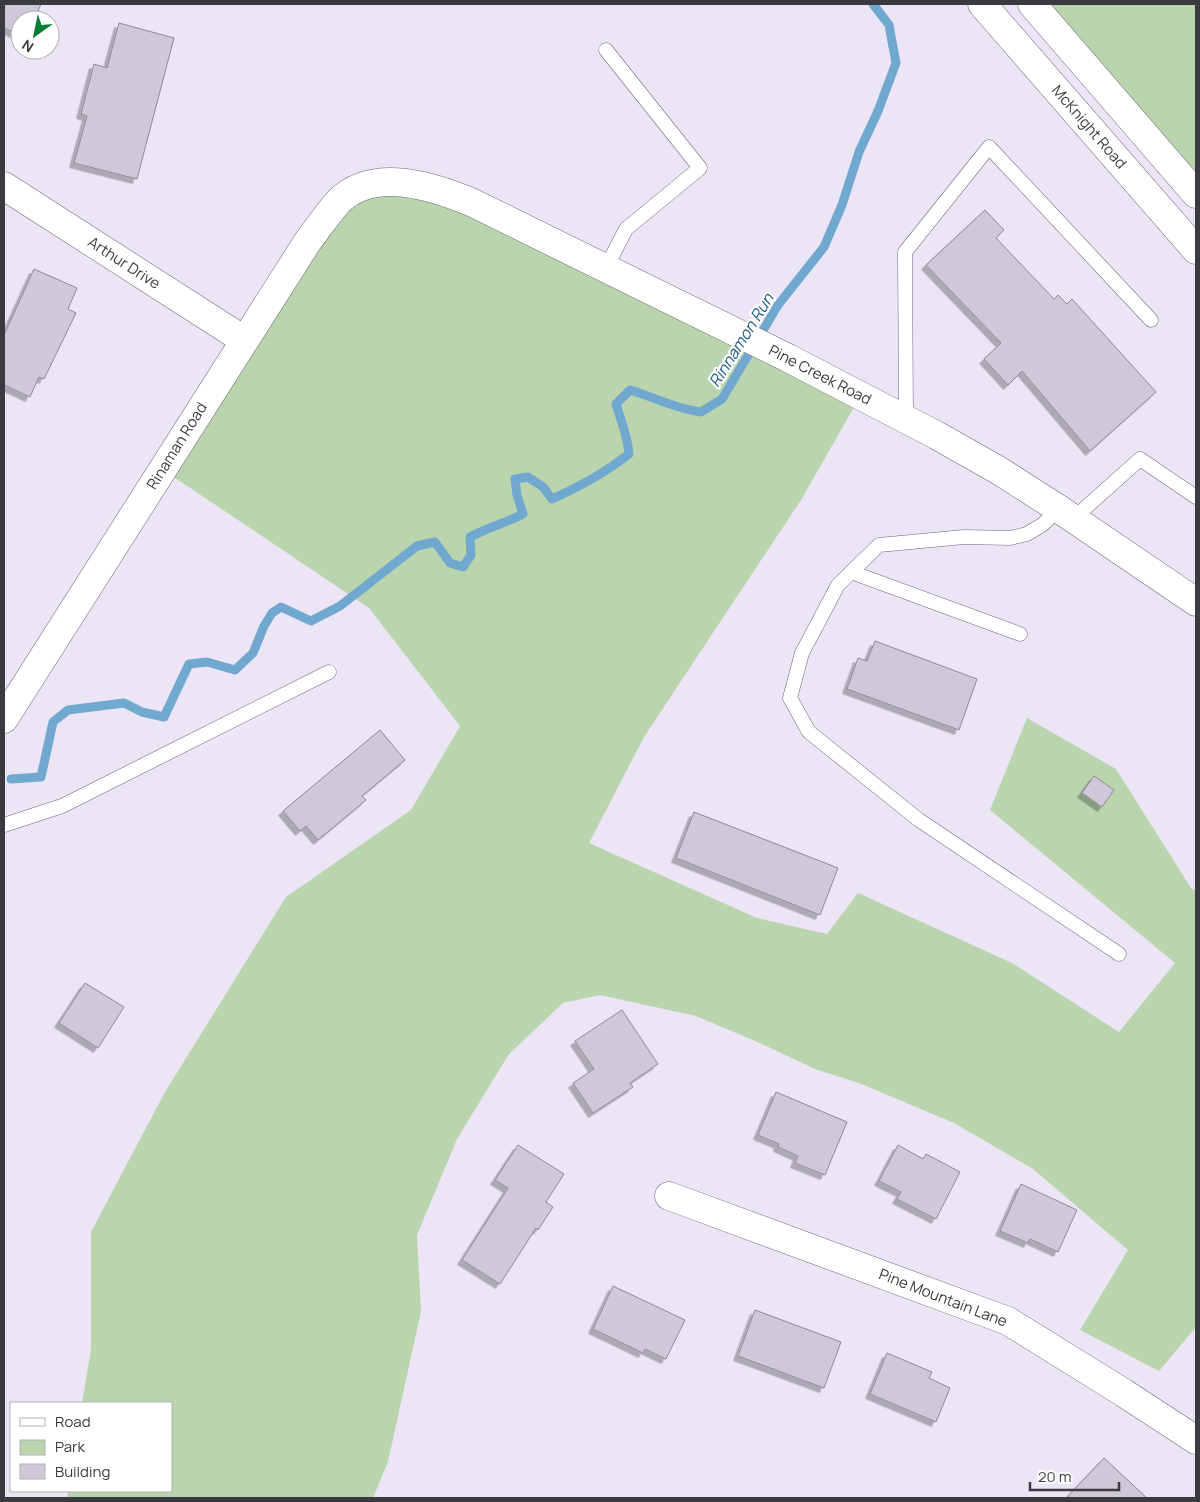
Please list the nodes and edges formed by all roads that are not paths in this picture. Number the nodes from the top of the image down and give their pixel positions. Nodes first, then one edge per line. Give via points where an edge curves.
1 (982, 4) edge
2 (1032, 4) edge
3 (606, 50) dead end
4 (4, 186) edge
5 (364, 186) joint
6 (1196, 194) edge
7 (1196, 250) edge
8 (606, 268) junction
9 (1151, 320) dead end
10 (244, 340) junction
11 (906, 419) junction
12 (1196, 497) edge
13 (1066, 514) junction
14 (851, 572) junction
15 (1196, 602) edge
16 (1020, 634) dead end
17 (329, 672) dead end
18 (4, 719) edge
19 (4, 825) edge
20 (1119, 954) dead end
21 (669, 1196) dead end
22 (1196, 1440) edge

1 - 7 main road, McKnight Road
2 - 6 main road
3 - 8 lane via 700,168 626,229
4 - 10 main road, Arthur Drive
5 - 8 main road, Pine Creek Road via 421,185 454,195
5 - 10 main road, Rinaman Road via 339,202 325,219
8 - 11 main road, Pine Creek Road
9 - 11 lane via 989,147 905,252
10 - 18 main road, Rinaman Road
11 - 13 main road, Pine Creek Road via 998,470
12 - 13 lane via 1140,459
13 - 14 lane via 1028,534 1010,538 964,537 879,544
13 - 15 main road, Pine Creek Road
14 - 16 lane
14 - 20 lane via 838,585 802,653 790,698 809,732 919,820
17 - 19 lane via 62,806
21 - 22 main road, Pine Mountain Lane via 1008,1321

